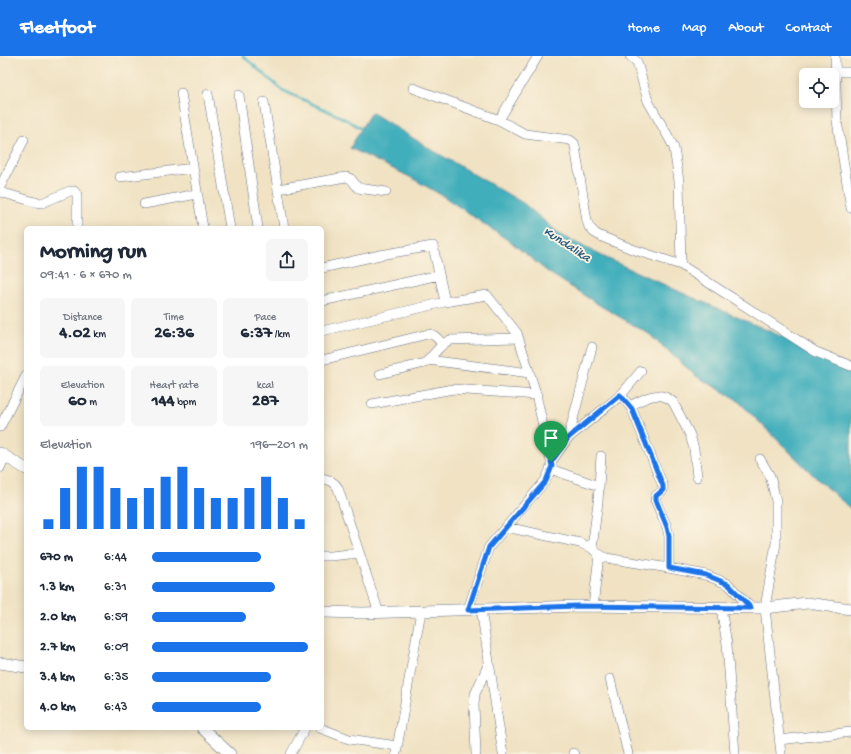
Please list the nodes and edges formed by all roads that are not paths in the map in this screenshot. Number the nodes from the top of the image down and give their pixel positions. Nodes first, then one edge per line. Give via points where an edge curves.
1 (538, 56) edge
2 (630, 56) edge
3 (835, 56) edge
4 (836, 68) edge
5 (839, 72) edge
6 (851, 72) edge
7 (413, 88) dead end
8 (181, 93) dead end
9 (208, 94) dead end
10 (239, 95) dead end
11 (264, 102) dead end
12 (837, 108) edge
13 (499, 120) junction
14 (24, 140) dead end
15 (193, 168) junction
16 (120, 177) dead end
17 (0, 187) edge
18 (278, 189) junction
19 (0, 192) edge
20 (386, 192) dead end
21 (197, 194) junction
22 (144, 204) dead end
23 (851, 208) edge
24 (77, 226) edge
25 (203, 226) edge
26 (230, 226) edge
27 (258, 226) edge
28 (284, 226) edge
29 (681, 265) junction
30 (324, 268) edge
31 (439, 275) junction
32 (324, 301) edge
33 (445, 302) junction
34 (324, 331) edge
35 (518, 338) junction
36 (442, 344) junction
37 (592, 346) dead end
38 (324, 360) edge
39 (428, 360) junction
40 (851, 366) edge
41 (641, 371) dead end
42 (530, 373) junction
43 (380, 374) dead end
44 (24, 380) edge
45 (537, 395) junction
46 (620, 395) junction
47 (372, 404) dead end
48 (630, 406) junction
49 (0, 427) edge
50 (568, 438) junction
51 (2, 455) edge
52 (601, 456) dead end
53 (760, 459) dead end
54 (551, 466) junction
55 (0, 468) edge
56 (24, 468) edge
57 (697, 477) dead end
58 (324, 479) edge
59 (599, 486) junction
60 (506, 527) junction
61 (592, 548) junction
62 (359, 552) junction
63 (599, 555) junction
64 (324, 556) edge
65 (669, 568) junction
66 (593, 607) junction
67 (721, 608) junction
68 (751, 608) junction
69 (765, 608) junction
70 (481, 609) junction
71 (851, 609) edge
72 (468, 610) junction
73 (425, 611) junction
74 (324, 612) edge
75 (378, 613) junction
76 (0, 663) edge
77 (489, 663) junction
78 (24, 667) edge
79 (610, 678) dead end
80 (304, 730) edge
81 (324, 730) edge
82 (212, 732) edge
83 (851, 732) edge
84 (779, 740) junction
85 (396, 750) edge
86 (230, 754) edge
87 (291, 754) edge
88 (476, 754) edge
89 (503, 754) edge
90 (628, 754) edge
91 (735, 754) edge
92 (781, 754) edge

1 - 13 street
2 - 29 street via 637,62 648,101 675,153
3 - 4 street
5 - 6 street
7 - 13 street
8 - 15 street
9 - 26 street
10 - 27 street
11 - 18 street
12 - 23 street
13 - 29 street via 525,134 574,142 589,227 600,236
14 - 17 street
15 - 16 street
15 - 21 street
18 - 20 street via 346,177 351,178 358,188
18 - 28 street
19 - 24 street via 42,203 74,191 77,195
21 - 22 street
21 - 25 street
29 - 40 street via 816,352
30 - 31 street via 432,246
31 - 32 street
31 - 33 street
33 - 34 street
33 - 35 street via 487,295
35 - 36 street via 453,339
35 - 42 street
36 - 38 street via 433,334 428,334
36 - 39 street
37 - 50 street
39 - 42 street
39 - 43 street via 422,364
41 - 46 street
42 - 45 street
44 - 49 street
45 - 47 street via 453,389
45 - 54 street
46 - 48 street
46 - 50 street
48 - 57 street via 656,395 674,402 694,449
48 - 65 street via 663,486 656,500 669,536
50 - 54 street
51 - 55 street
51 - 56 street
52 - 59 street
53 - 69 street via 770,476 776,501 776,543
54 - 59 street
54 - 60 street via 546,481
58 - 62 street via 333,482 338,488
59 - 61 street
60 - 61 street via 580,542
60 - 72 street via 489,547
61 - 63 street
62 - 64 street
62 - 75 street
63 - 65 street
63 - 66 street
65 - 68 street via 706,575 728,584
66 - 67 street
66 - 70 street
67 - 68 street
67 - 91 street via 728,652
68 - 69 street
69 - 71 street via 807,603
69 - 84 street
70 - 72 street
70 - 77 street
72 - 73 street
73 - 75 street
73 - 85 street
74 - 75 street
76 - 78 street
77 - 88 street via 475,694
77 - 89 street
79 - 90 street
80 - 87 street
81 - 85 street via 349,739
82 - 86 street
83 - 84 street
84 - 92 street

